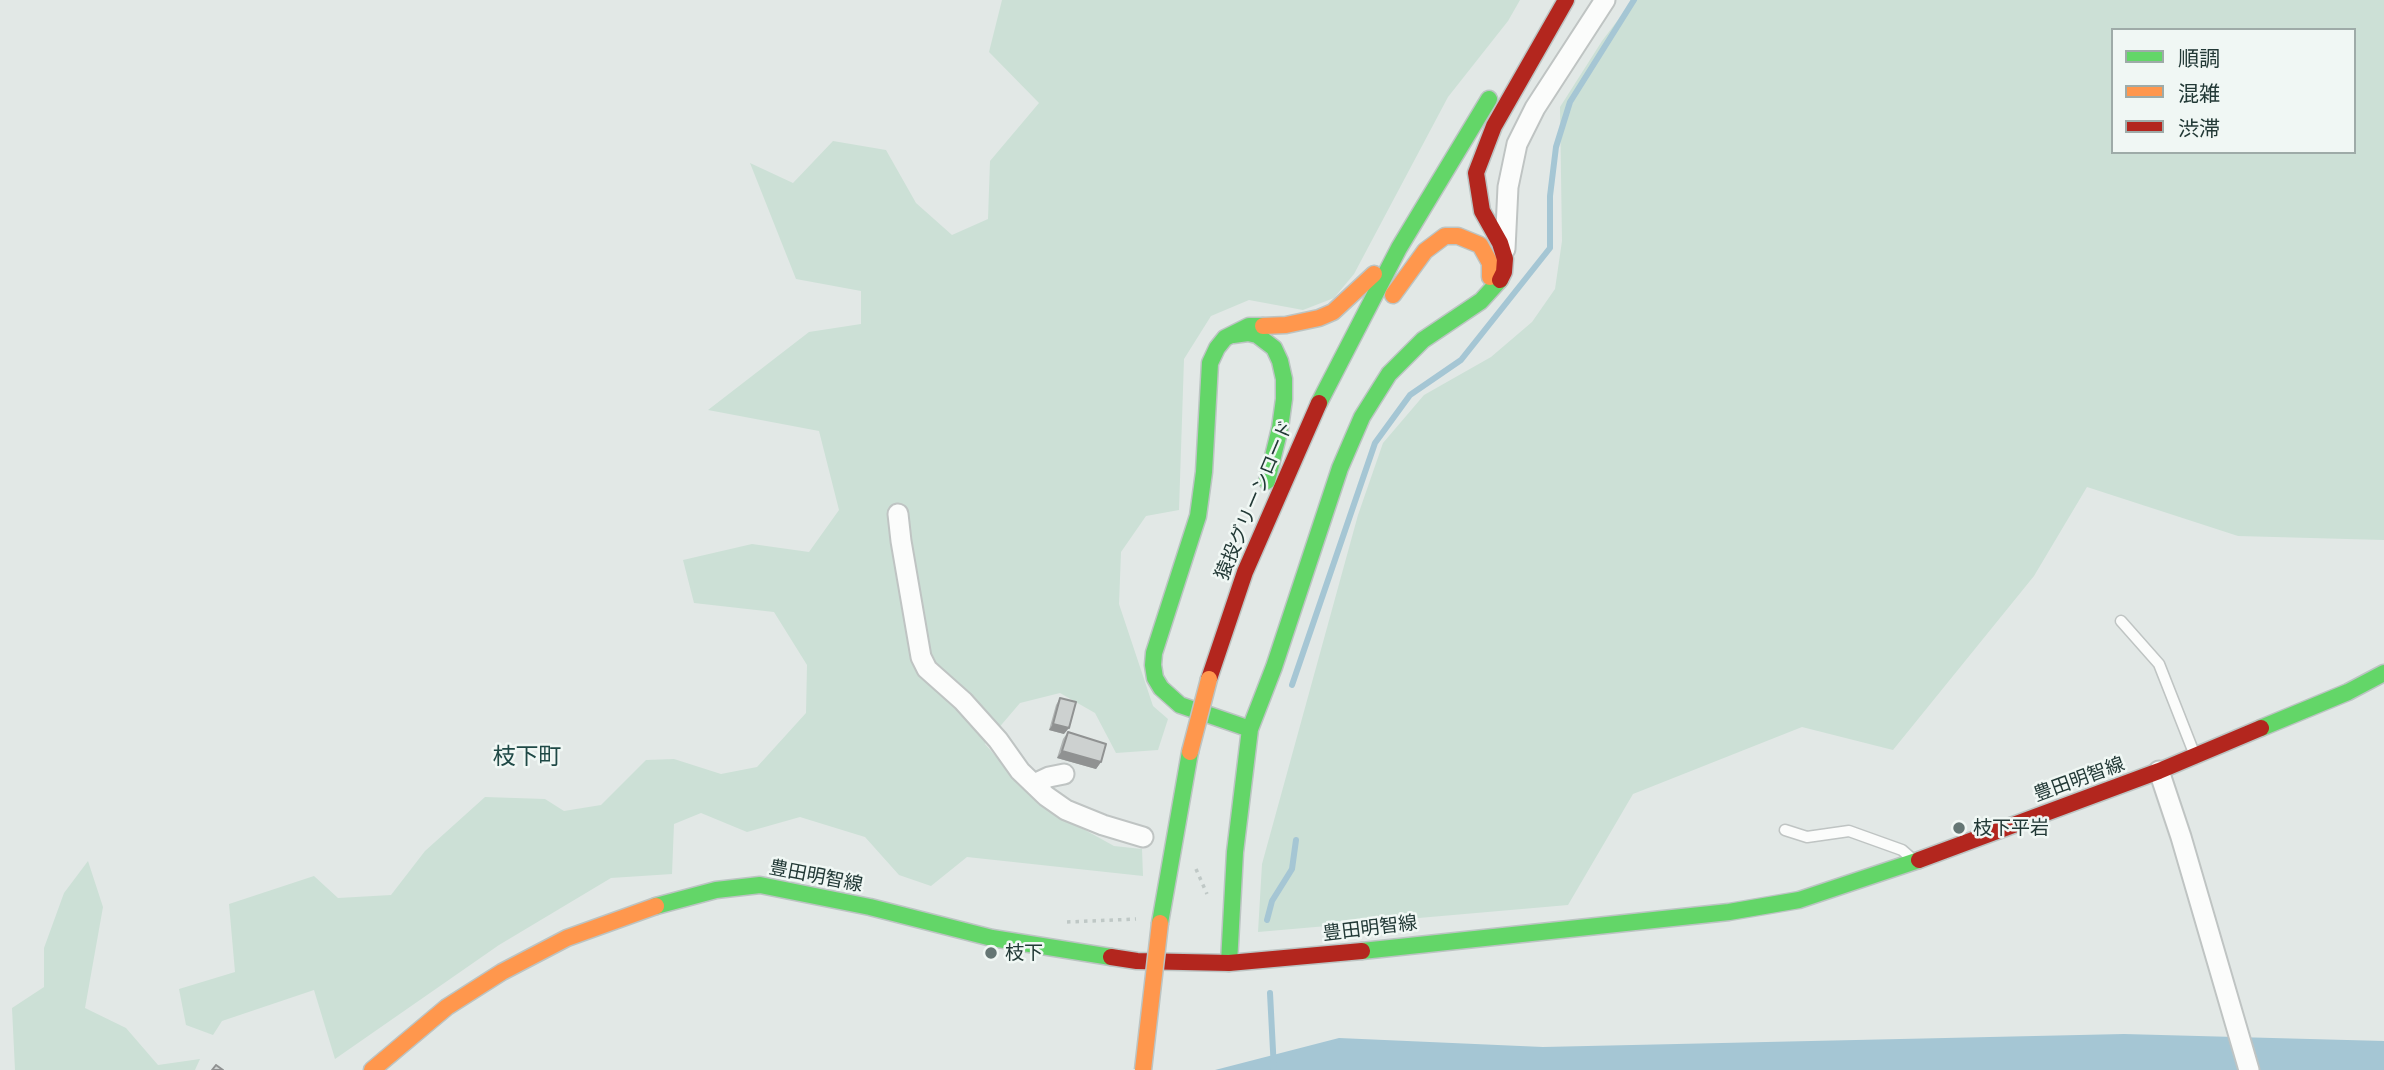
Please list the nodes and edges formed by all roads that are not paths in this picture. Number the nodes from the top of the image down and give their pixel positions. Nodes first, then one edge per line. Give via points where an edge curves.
1 (1549, 0) edge
2 (1566, 0) edge
3 (1605, 0) edge
4 (1518, 51) dead end
5 (1498, 84) dead end
6 (1399, 248) junction
7 (1505, 259) junction
8 (1467, 309) junction
9 (1225, 338) junction
10 (1277, 493) junction
11 (898, 514) dead end
12 (1245, 572) junction
13 (2121, 621) dead end
14 (2384, 673) edge
15 (1250, 729) junction
16 (2195, 756) junction
17 (2159, 771) junction
18 (1064, 774) dead end
19 (1034, 785) junction
20 (1785, 830) dead end
21 (1143, 837) dead end
22 (1915, 862) junction
23 (1229, 963) junction
24 (372, 1070) edge
25 (1143, 1070) edge
26 (2249, 1070) edge

1 - 4 main road
2 - 7 main road via 1494,126 1476,173 1482,211
3 - 7 street via 1517,144 1508,187
5 - 6 main road, 猿投グリーンロード
6 - 9 main road via 1333,312 1302,323 1249,326
6 - 10 main road, 猿投グリーンロード
7 - 8 main road via 1498,284
8 - 10 main road via 1487,287 1490,263 1480,245 1446,236 1425,251 1399,286
8 - 15 main road via 1405,356 1362,417
9 - 12 main road via 1248,333 1266,340 1280,361 1284,379 1280,428
9 - 15 main road via 1210,363 1198,516 1153,665 1161,688 1180,705
10 - 12 main road, 猿投グリーンロード
11 - 19 street via 921,657 927,669 998,740
12 - 25 main road, 猿投グリーンロード, bridge via 1209,679 1154,921
13 - 16 lane via 2159,664
14 - 16 main road, 豊田明智線
15 - 23 main road via 1235,852
16 - 17 main road, 豊田明智線
17 - 22 main road, 豊田明智線
17 - 26 street
18 - 19 street
19 - 21 street via 1066,810
20 - 22 lane via 1807,837 1849,831 1902,850
22 - 23 main road, 豊田明智線 via 1799,900 1729,912
23 - 24 main road, 豊田明智線 via 1137,961 992,938 760,885 716,890 643,909 567,938 502,972 447,1007

